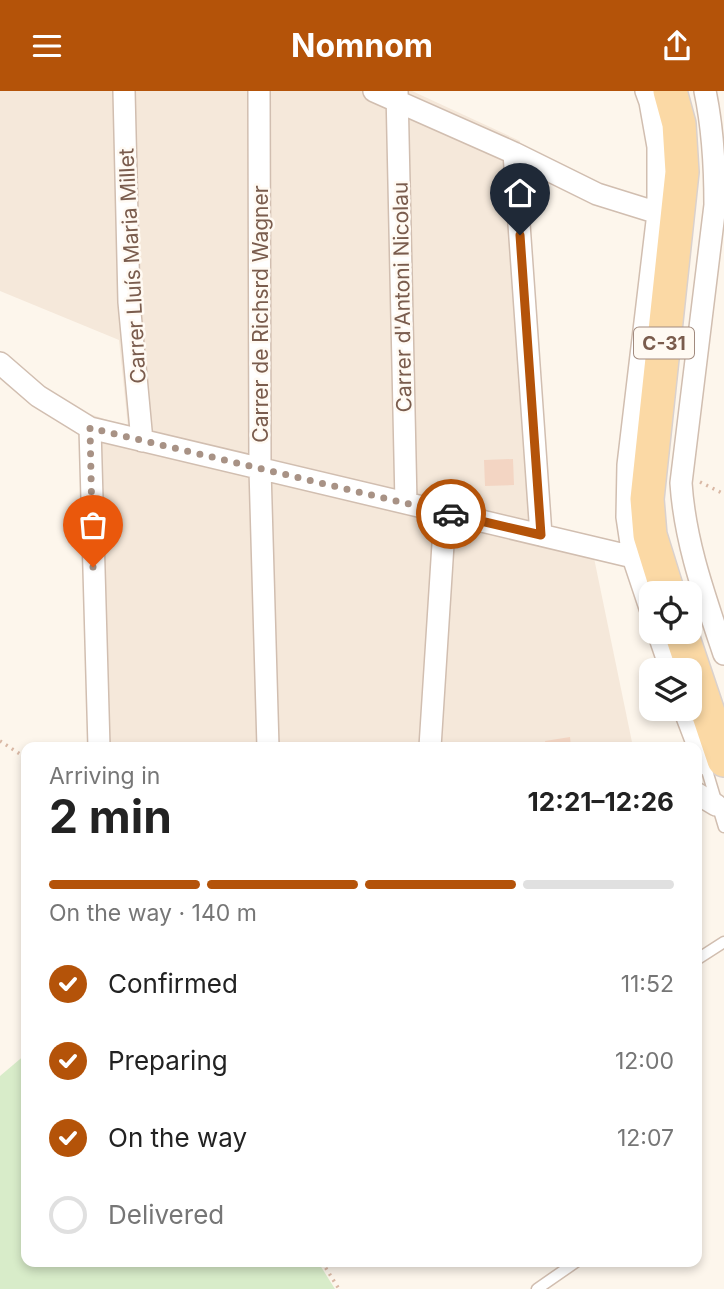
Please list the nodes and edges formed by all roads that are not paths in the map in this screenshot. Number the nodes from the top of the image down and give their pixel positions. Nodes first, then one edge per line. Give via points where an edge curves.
1 (124, 91) edge
2 (259, 91) edge
3 (374, 91) edge
4 (646, 91) edge
5 (670, 91) edge
6 (683, 91) edge
7 (705, 91) edge
8 (398, 96) edge
9 (514, 153) junction
10 (658, 213) junction
11 (0, 363) edge
12 (90, 428) junction
13 (142, 441) junction
14 (260, 469) junction
15 (406, 503) junction
16 (445, 513) junction
17 (541, 535) junction
18 (633, 557) junction
19 (641, 581) edge
20 (664, 581) edge
21 (677, 581) edge
22 (684, 644) edge
23 (699, 644) edge
24 (724, 654) edge
25 (724, 720) edge
26 (685, 721) edge
27 (687, 739) edge
28 (99, 742) edge
29 (268, 742) edge
30 (430, 742) edge
31 (702, 753) edge
32 (716, 766) edge
33 (702, 797) edge
34 (716, 805) junction
35 (724, 827) edge
36 (724, 942) edge
37 (702, 956) edge
38 (569, 1267) edge
39 (537, 1289) edge

1 - 13 street, Carrer Lluís Maria Millet via 129,302
2 - 14 street, Carrer de Richsrd Wagner
3 - 8 street
4 - 10 street via 658,146
5 - 20 main road, C-31 via 680,124 682,171 647,499 650,535
6 - 21 main road, C-31 via 695,165 661,533
7 - 24 street via 712,124 715,205 681,484 683,519 694,563
8 - 9 street
8 - 15 street, Carrer d'Antoni Nicolau
9 - 10 street via 597,194
9 - 17 street
10 - 18 street via 628,465 627,517
11 - 12 street via 38,396
12 - 13 street
12 - 28 street
13 - 14 street
14 - 15 street
14 - 29 street, Carrer de Richsrd Wagner
15 - 16 street
16 - 17 street
16 - 30 street
17 - 18 street
18 - 19 street
22 - 32 main road
23 - 25 main road
26 - 27 street
31 - 32 street
32 - 34 lane
33 - 34 street
34 - 35 lane
36 - 37 lane
38 - 39 lane

